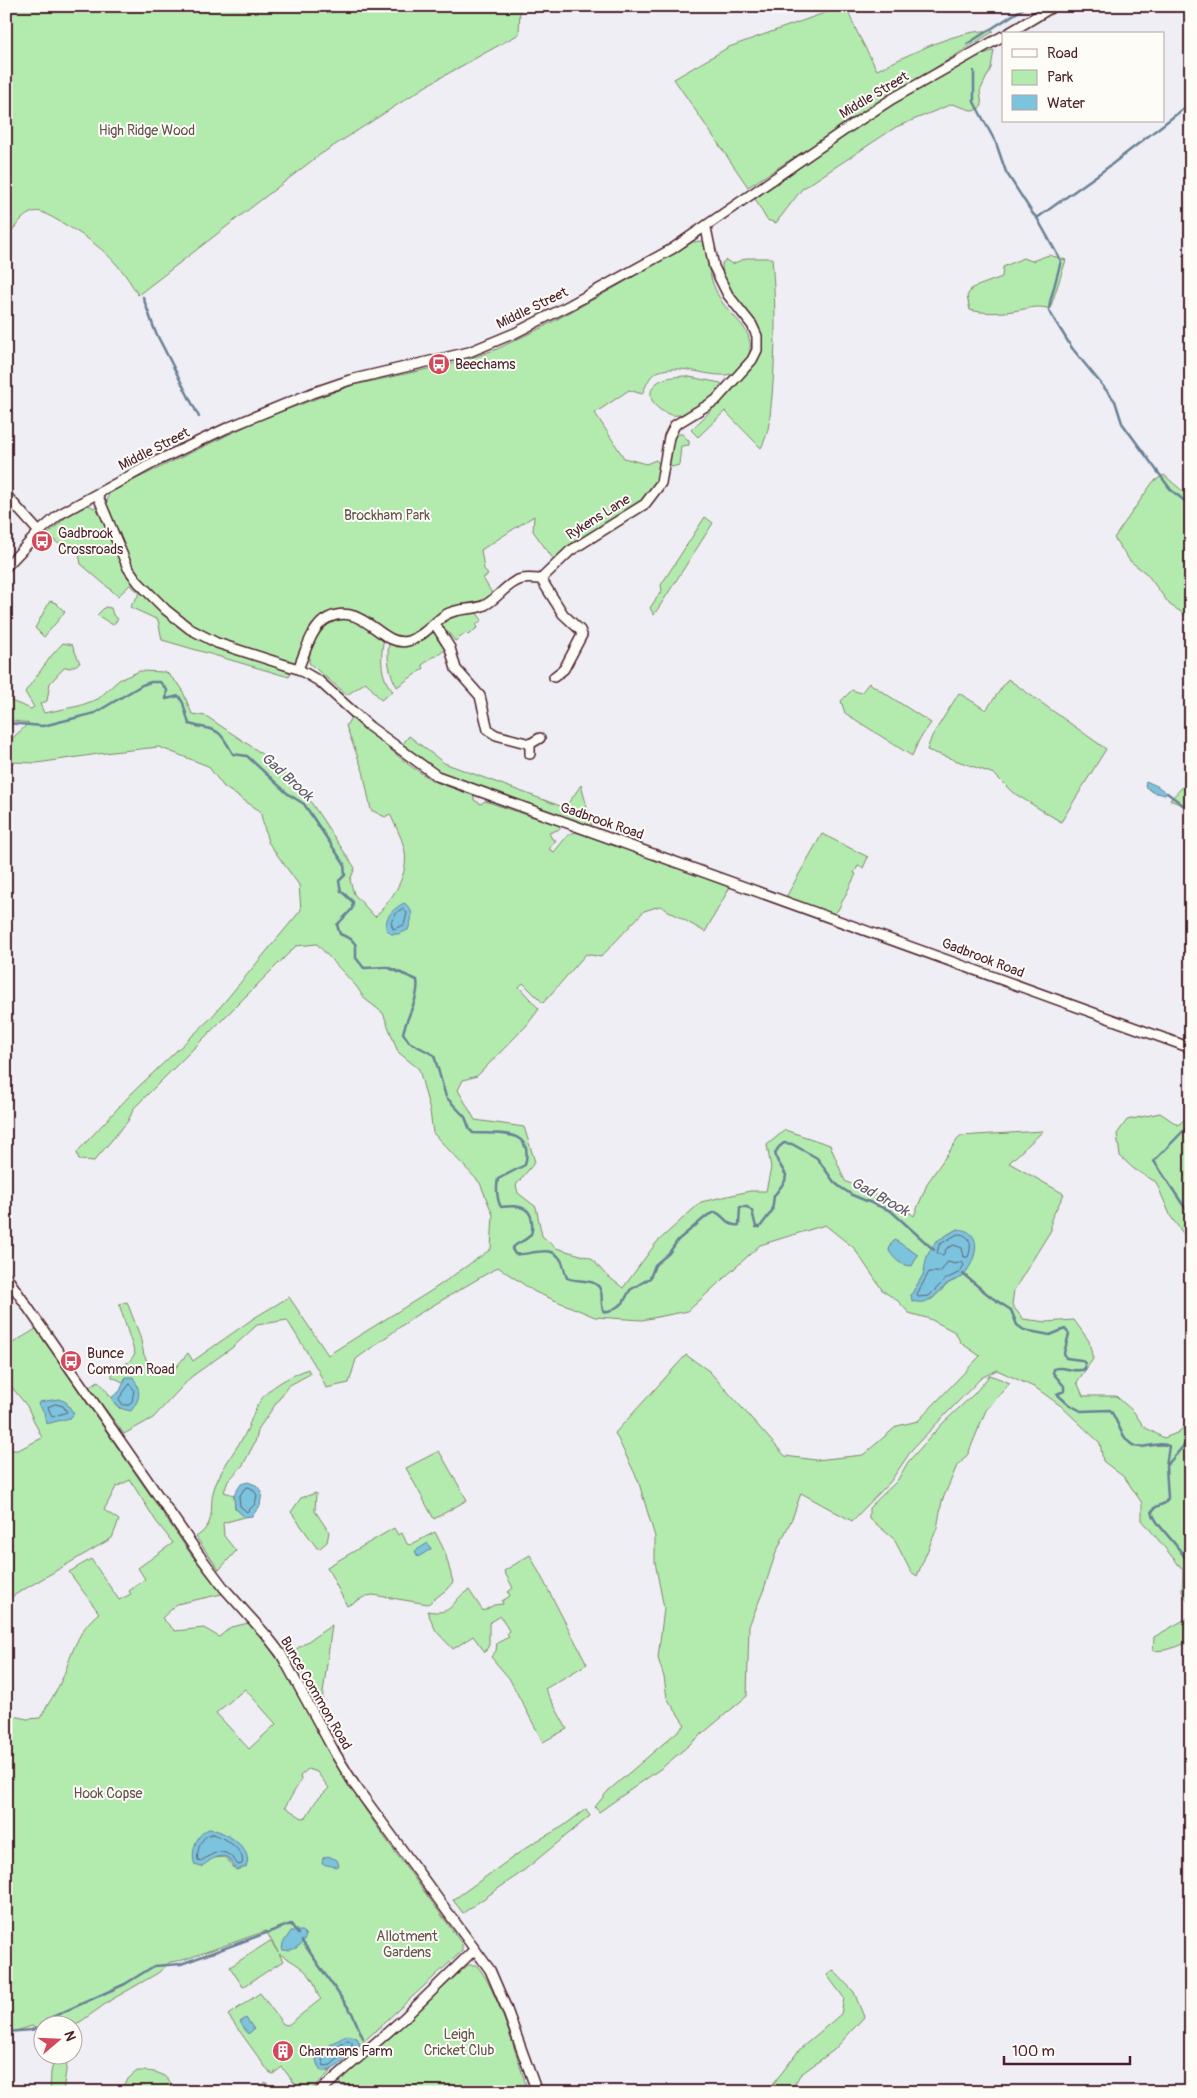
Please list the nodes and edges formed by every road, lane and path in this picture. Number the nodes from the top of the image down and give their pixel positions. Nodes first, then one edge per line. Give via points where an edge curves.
1 (1054, 6) edge
2 (1010, 32) edge
3 (1002, 37) edge
4 (706, 228) junction
5 (97, 494) junction
6 (6, 495) edge
7 (39, 532) junction
8 (6, 567) edge
9 (541, 579) junction
10 (435, 624) junction
11 (298, 669) junction
12 (554, 677) dead end
13 (540, 738) dead end
14 (530, 744) junction
15 (530, 754) dead end
16 (1191, 1048) edge
17 (6, 1276) edge
18 (475, 1949) junction
19 (320, 2092) edge
20 (537, 2092) edge

1 - 2 street
3 - 4 street, Middle Street via 853,124
4 - 5 street, Middle Street via 631,272 501,339 469,352 350,380 312,393 227,428
4 - 9 street, Rykens Lane via 712,259 722,284 752,325 757,336 757,350 716,400 675,425 669,437 661,483 651,498 570,551
5 - 7 street, Middle Street via 60,514
5 - 11 street, Gadbrook Road via 128,568 166,610 190,629 217,643
6 - 7 street
7 - 8 street, Middle Street
9 - 10 street via 521,579 484,606 458,609
9 - 12 street via 563,614 582,635 564,669
10 - 11 street via 417,637 400,642 358,617 336,614 318,627
10 - 14 street via 450,648 456,669 480,696 488,730
11 - 16 street, Gadbrook Road via 319,681 370,727 437,776
13 - 14 street
14 - 15 street
17 - 18 street, Bunce Common Road via 200,1556 281,1654 354,1784
18 - 19 street via 404,2018
18 - 20 street, Bunce Common Road via 503,1997

